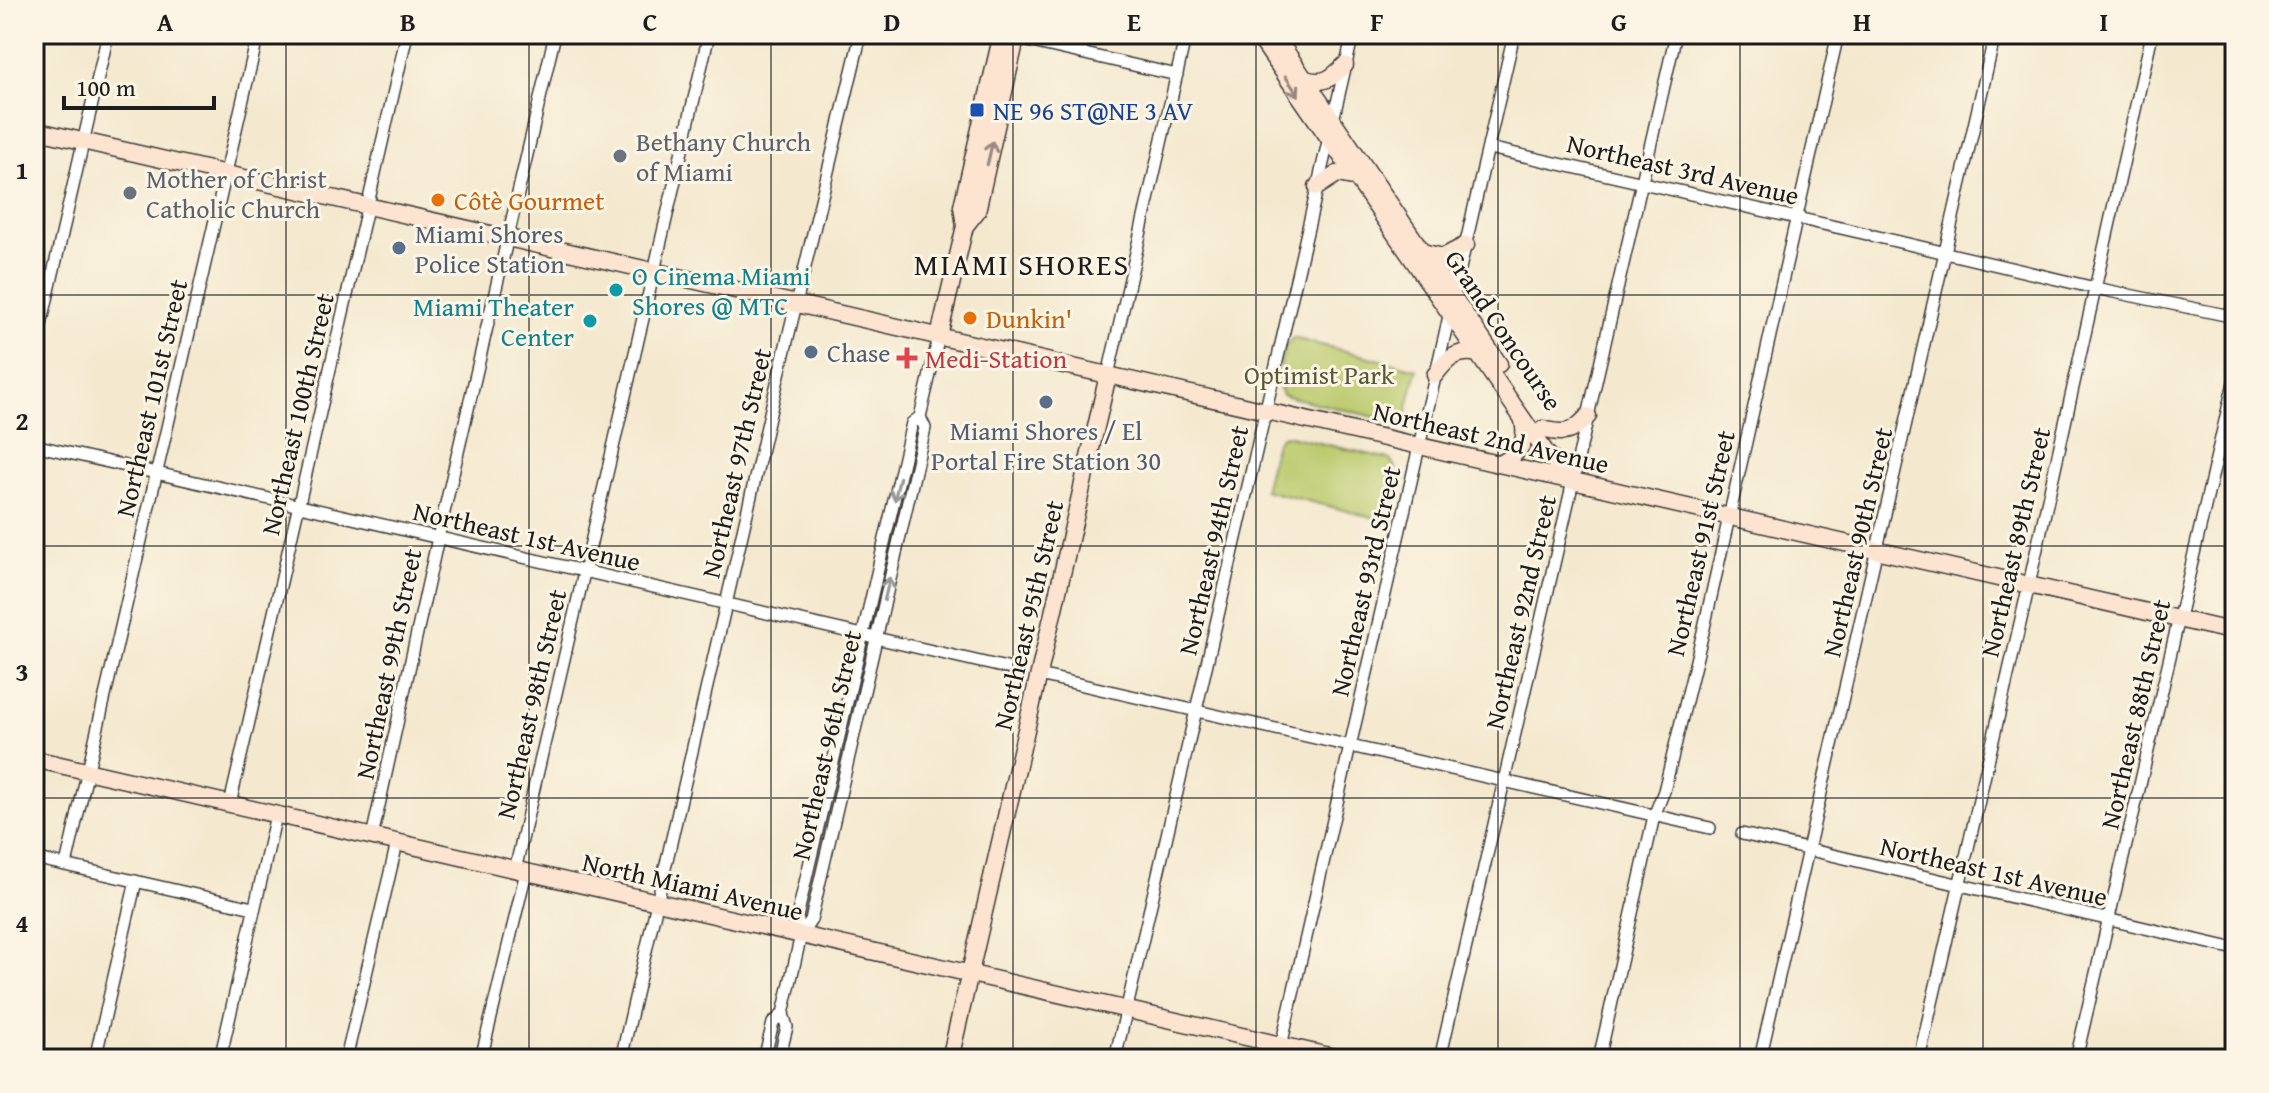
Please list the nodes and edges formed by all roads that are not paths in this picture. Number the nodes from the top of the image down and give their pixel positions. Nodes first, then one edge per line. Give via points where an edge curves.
1 (108, 34) edge
2 (258, 34) edge
3 (407, 34) edge
4 (555, 34) edge
5 (709, 34) edge
6 (861, 34) edge
7 (1186, 34) edge
8 (1257, 34) edge
9 (1274, 34) edge
10 (1353, 34) edge
11 (1514, 34) edge
12 (1676, 34) edge
13 (1838, 34) edge
14 (1995, 34) edge
15 (2152, 34) edge
16 (1006, 35) edge
17 (1345, 65) junction
18 (1177, 75) junction
19 (1305, 79) junction
20 (1333, 120) junction
21 (34, 130) edge
22 (1329, 138) junction
23 (83, 141) junction
24 (1489, 148) junction
25 (224, 173) junction
26 (1358, 178) junction
27 (1641, 182) junction
28 (1317, 187) junction
29 (367, 206) junction
30 (1796, 218) junction
31 (509, 238) junction
32 (1466, 245) junction
33 (1422, 252) junction
34 (1945, 252) junction
35 (653, 271) junction
36 (2095, 288) junction
37 (795, 303) junction
38 (1452, 305) junction
39 (2235, 317) edge
40 (939, 336) junction
41 (1478, 354) junction
42 (34, 356) edge
43 (1108, 375) junction
44 (1435, 375) junction
45 (2235, 378) edge
46 (1266, 410) junction
47 (1588, 416) junction
48 (920, 417) junction
49 (1523, 418) junction
50 (1543, 429) junction
51 (34, 445) edge
52 (1419, 445) junction
53 (1500, 464) junction
54 (157, 472) junction
55 (1573, 480) junction
56 (298, 506) junction
57 (1729, 516) junction
58 (438, 538) junction
59 (1878, 550) junction
60 (583, 572) junction
61 (2029, 584) junction
62 (725, 602) junction
63 (2180, 619) junction
64 (2235, 632) edge
65 (863, 635) junction
66 (876, 638) junction
67 (1011, 669) dead end
68 (1039, 675) junction
69 (1196, 712) junction
70 (1349, 747) junction
71 (34, 759) edge
72 (86, 771) junction
73 (1504, 781) junction
74 (230, 804) junction
75 (276, 815) junction
76 (1654, 816) junction
77 (1710, 828) dead end
78 (1742, 834) dead end
79 (372, 837) junction
80 (397, 843) junction
81 (1806, 849) junction
82 (34, 858) edge
83 (66, 865) junction
84 (520, 871) junction
85 (136, 881) junction
86 (1957, 885) junction
87 (658, 902) junction
88 (253, 908) junction
89 (2109, 920) junction
90 (801, 935) junction
91 (2235, 949) edge
92 (970, 974) junction
93 (1127, 1010) junction
94 (783, 1014) junction
95 (1279, 1052) edge
96 (95, 1059) edge
97 (220, 1059) edge
98 (346, 1059) edge
99 (481, 1059) edge
100 (621, 1059) edge
101 (764, 1059) edge
102 (779, 1059) edge
103 (950, 1059) edge
104 (1115, 1059) edge
105 (1342, 1059) edge
106 (1440, 1059) edge
107 (1599, 1059) edge
108 (1760, 1059) edge
109 (1919, 1059) edge
110 (2076, 1059) edge

1 - 23 street
2 - 25 street, Northeast 101st Street
3 - 29 street, Northeast 100th Street
4 - 31 street, Northeast 99th Street
5 - 35 street, Northeast 98th Street
6 - 37 street, Northeast 97th Street
7 - 18 street, Northeast 95th Street
8 -> 22 main road, Grand Concourse
9 - 19 main road, Grand Concourse
10 - 17 street, Northeast 94th Street
11 - 24 street, Northeast 93rd Street
12 - 27 street, Northeast 92nd Street
13 - 30 street, Northeast 91st Street
14 - 34 street, Northeast 90th Street
15 - 36 street, Northeast 89th Street
16 - 18 street
16 - 40 main road, Northeast 96th Street via 977,211 965,226
17 - 19 main road via 1329,80
17 - 20 street, Northeast 94th Street
18 - 43 street, Northeast 95th Street
19 - 20 main road, Grand Concourse
20 - 22 street, Northeast 94th Street
20 - 33 main road, Grand Concourse
21 - 23 main road, Northeast 2nd Avenue
22 - 26 main road, Grand Concourse
22 - 28 street, Northeast 94th Street
23 - 25 main road, Northeast 2nd Avenue
23 - 42 street
24 - 27 street, Northeast 3rd Avenue
24 - 32 street, Northeast 93rd Street
25 - 29 main road, Northeast 2nd Avenue
25 - 54 street, Northeast 101st Street
26 - 28 main road via 1337,174
26 - 38 main road, Grand Concourse
27 - 30 street, Northeast 3rd Avenue
27 - 47 street, Northeast 92nd Street
28 - 46 street, Northeast 94th Street
29 - 31 main road, Northeast 2nd Avenue
29 - 56 street, Northeast 100th Street
30 - 34 street, Northeast 3rd Avenue
30 - 57 street, Northeast 91st Street
31 - 35 main road, Northeast 2nd Avenue
31 - 58 street, Northeast 99th Street
32 - 33 main road via 1443,257
32 - 38 street, Northeast 93rd Street
33 - 38 main road, Grand Concourse
34 - 36 street, Northeast 3rd Avenue
34 - 59 street, Northeast 90th Street
35 - 37 main road, Northeast 2nd Avenue
35 - 60 street, Northeast 98th Street
36 - 39 street, Northeast 3rd Avenue
36 - 61 street, Northeast 89th Street
37 - 40 main road, Northeast 2nd Avenue
37 - 62 street, Northeast 97th Street
38 - 41 main road, Grand Concourse
38 - 44 street, Northeast 93rd Street
38 - 50 main road, Grand Concourse
40 - 43 main road, Northeast 2nd Avenue
40 - 48 street, Northeast 96th Street
41 - 44 main road via 1455,354
41 - 49 main road, Grand Concourse
43 - 46 main road, Northeast 2nd Avenue
43 - 68 main road, Northeast 95th Street
44 - 52 street, Northeast 93rd Street
45 - 63 street, Northeast 88th Street
46 - 52 main road, Northeast 2nd Avenue
46 - 69 street, Northeast 94th Street
47 - 50 main road via 1572,431
47 - 55 street, Northeast 92nd Street
48 -> 65 street, Northeast 96th Street via 912,423
66 -> 48 street, Northeast 96th Street via 925,428
49 - 53 main road via 1521,448
49 - 55 main road, Grand Concourse
50 - 55 main road, Grand Concourse
51 - 54 street, Northeast 1st Avenue
52 - 53 main road, Northeast 2nd Avenue
52 - 70 street, Northeast 93rd Street
53 - 55 main road, Northeast 2nd Avenue
54 - 56 street, Northeast 1st Avenue
54 - 72 street, Northeast 101st Street
55 - 57 main road, Northeast 2nd Avenue
55 - 73 street, Northeast 92nd Street
56 - 58 street, Northeast 1st Avenue
56 - 74 street, Northeast 100th Street
57 - 59 main road, Northeast 2nd Avenue
57 - 76 street, Northeast 91st Street
58 - 60 street, Northeast 1st Avenue
58 - 79 street, Northeast 99th Street
59 - 61 main road, Northeast 2nd Avenue
59 - 81 street, Northeast 90th Street
60 - 62 street, Northeast 1st Avenue
60 - 84 street, Northeast 98th Street
61 - 63 main road, Northeast 2nd Avenue
61 - 86 street, Northeast 89th Street
62 - 65 street, Northeast 1st Avenue
62 - 87 street, Northeast 97th Street
63 - 64 main road, Northeast 2nd Avenue
63 - 89 street, Northeast 88th Street
65 - 66 street, Northeast 1st Avenue
65 - 90 street, Northeast 96th Street via 797,917
66 - 67 street, Northeast 1st Avenue
66 - 90 street, Northeast 96th Street via 811,920
68 - 69 street
68 - 92 main road, Northeast 95th Street
69 - 70 street
69 - 93 street, Northeast 94th Street
70 - 73 street
70 - 95 street, Northeast 93rd Street
71 - 72 main road, North Miami Avenue
72 - 74 main road, North Miami Avenue
72 - 83 street, Northeast 101st Street
73 - 76 street
73 - 106 street, Northeast 92nd Street
74 - 75 main road, North Miami Avenue
75 - 79 main road, North Miami Avenue
75 - 88 street
76 - 77 street
76 - 107 street, Northeast 91st Street
78 - 81 street, Northeast 1st Avenue
79 - 80 main road, North Miami Avenue
80 - 84 main road, North Miami Avenue
80 - 98 street
81 - 86 street, Northeast 1st Avenue
81 - 108 street, Northeast 90th Street
82 - 83 street
83 - 85 street
84 - 87 main road, North Miami Avenue
84 - 99 street, Northeast 98th Street
85 - 88 street
85 - 96 street
86 - 89 street, Northeast 1st Avenue
86 - 109 street, Northeast 89th Street
87 - 90 main road, North Miami Avenue
87 - 100 street, Northeast 97th Street
88 - 97 street
89 - 91 street, Northeast 1st Avenue
89 - 110 street, Northeast 88th Street
90 - 92 main road, North Miami Avenue
90 - 94 street
92 - 93 main road, North Miami Avenue
92 - 103 main road, Northeast 95th Street
93 - 95 main road, North Miami Avenue
93 - 104 street, Northeast 94th Street
94 - 101 street via 773,1023
94 - 102 street via 787,1027
95 - 105 main road, North Miami Avenue

